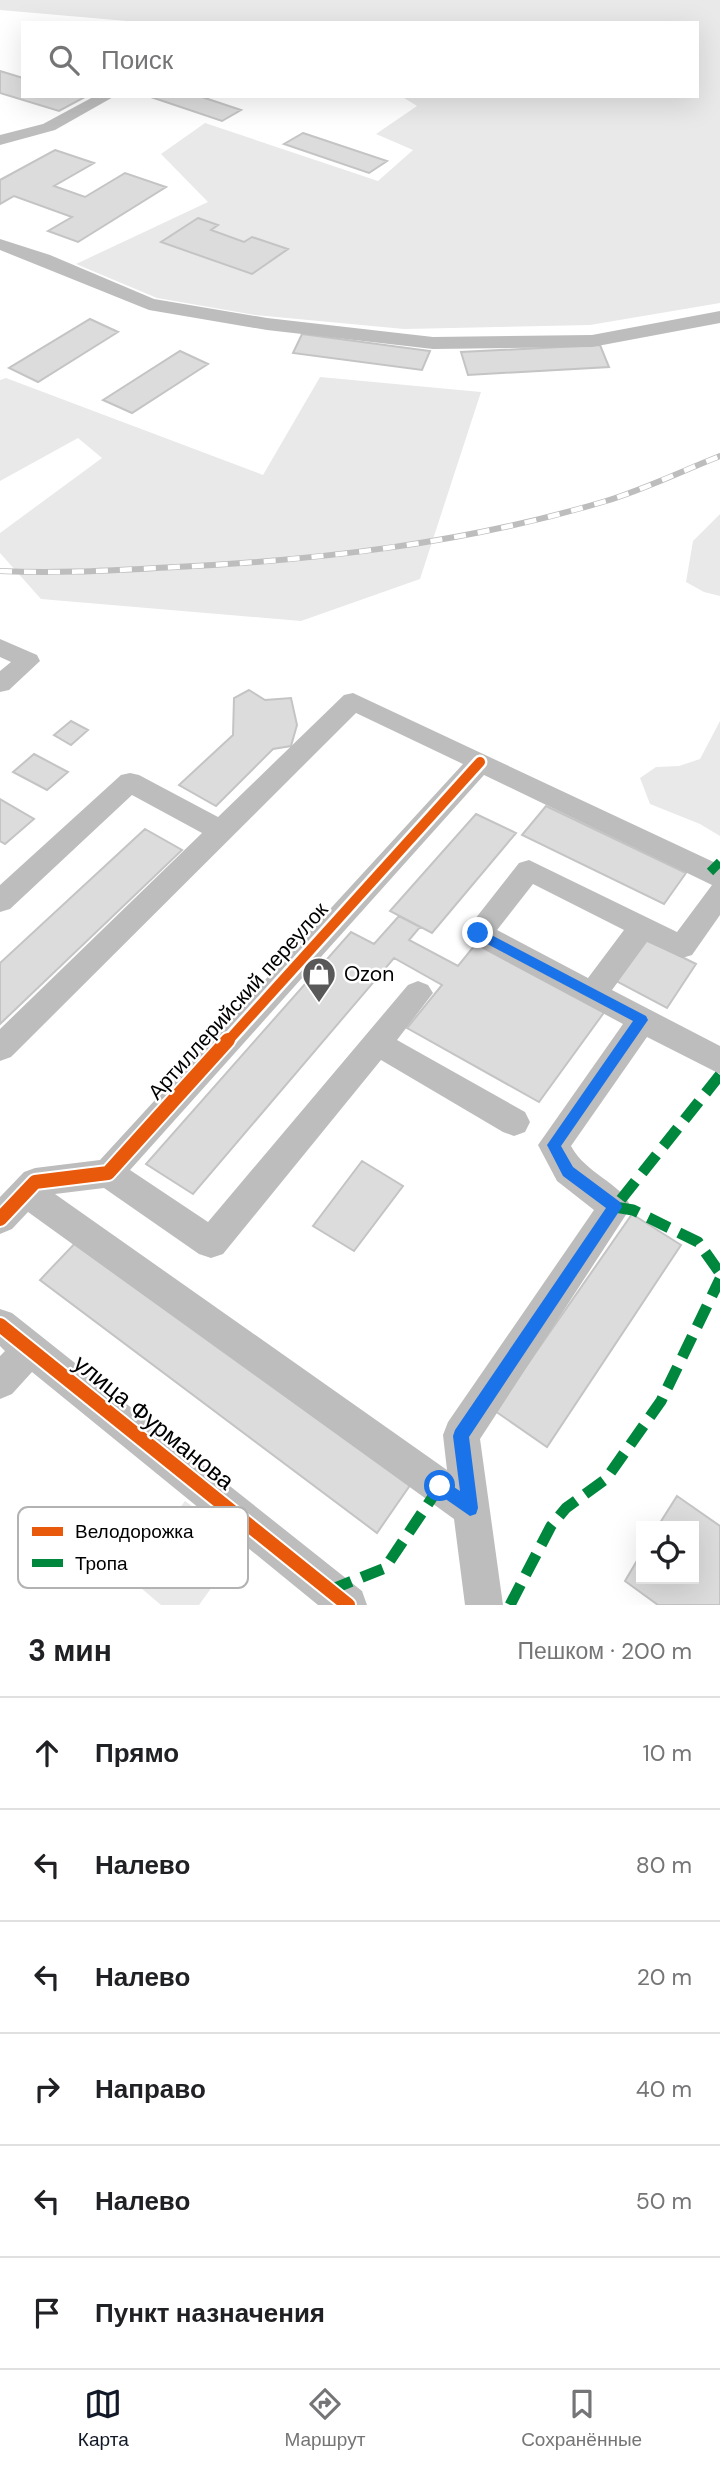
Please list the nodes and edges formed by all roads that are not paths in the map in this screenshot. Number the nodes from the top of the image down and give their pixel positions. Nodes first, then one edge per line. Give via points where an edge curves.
1 (103, 98) edge
2 (0, 139) edge
3 (0, 244) edge
4 (720, 317) edge
5 (0, 647) edge
6 (0, 684) edge
7 (480, 762) junction
8 (221, 831) junction
9 (720, 877) edge
10 (720, 893) edge
11 (0, 901) edge
12 (642, 927) junction
13 (418, 993) dead end
14 (593, 994) junction
15 (642, 1020) junction
16 (377, 1043) junction
17 (0, 1048) edge
18 (720, 1061) edge
19 (514, 1122) dead end
20 (108, 1173) junction
21 (26, 1192) junction
22 (0, 1219) edge
23 (0, 1325) edge
24 (30, 1349) junction
25 (0, 1382) edge
26 (220, 1507) edge
27 (470, 1508) junction
28 (248, 1530) edge
29 (332, 1600) edge
30 (484, 1605) edge

1 - 2 lane via 49,127
3 - 4 street via 149,304 267,324 433,343 592,341
5 - 6 street via 28,661
7 - 8 street via 353,701
7 - 9 street
7 - 20 street, Артиллерийский переулок
8 - 11 street via 131,782
8 - 17 street
10 - 12 street via 682,947
12 - 14 street
12 - 14 street via 529,870 478,933
13 - 16 street
14 - 15 street
15 - 18 street
15 - 27 street via 554,1145 568,1171 615,1207 461,1436
16 - 19 street
16 - 20 street via 211,1243
20 - 21 street via 35,1182
21 - 22 street
21 - 27 street
23 - 24 street, улица Фурманова
24 - 25 street
24 - 26 street, улица Фурманова
27 - 30 street
28 - 29 street, улица Фурманова

